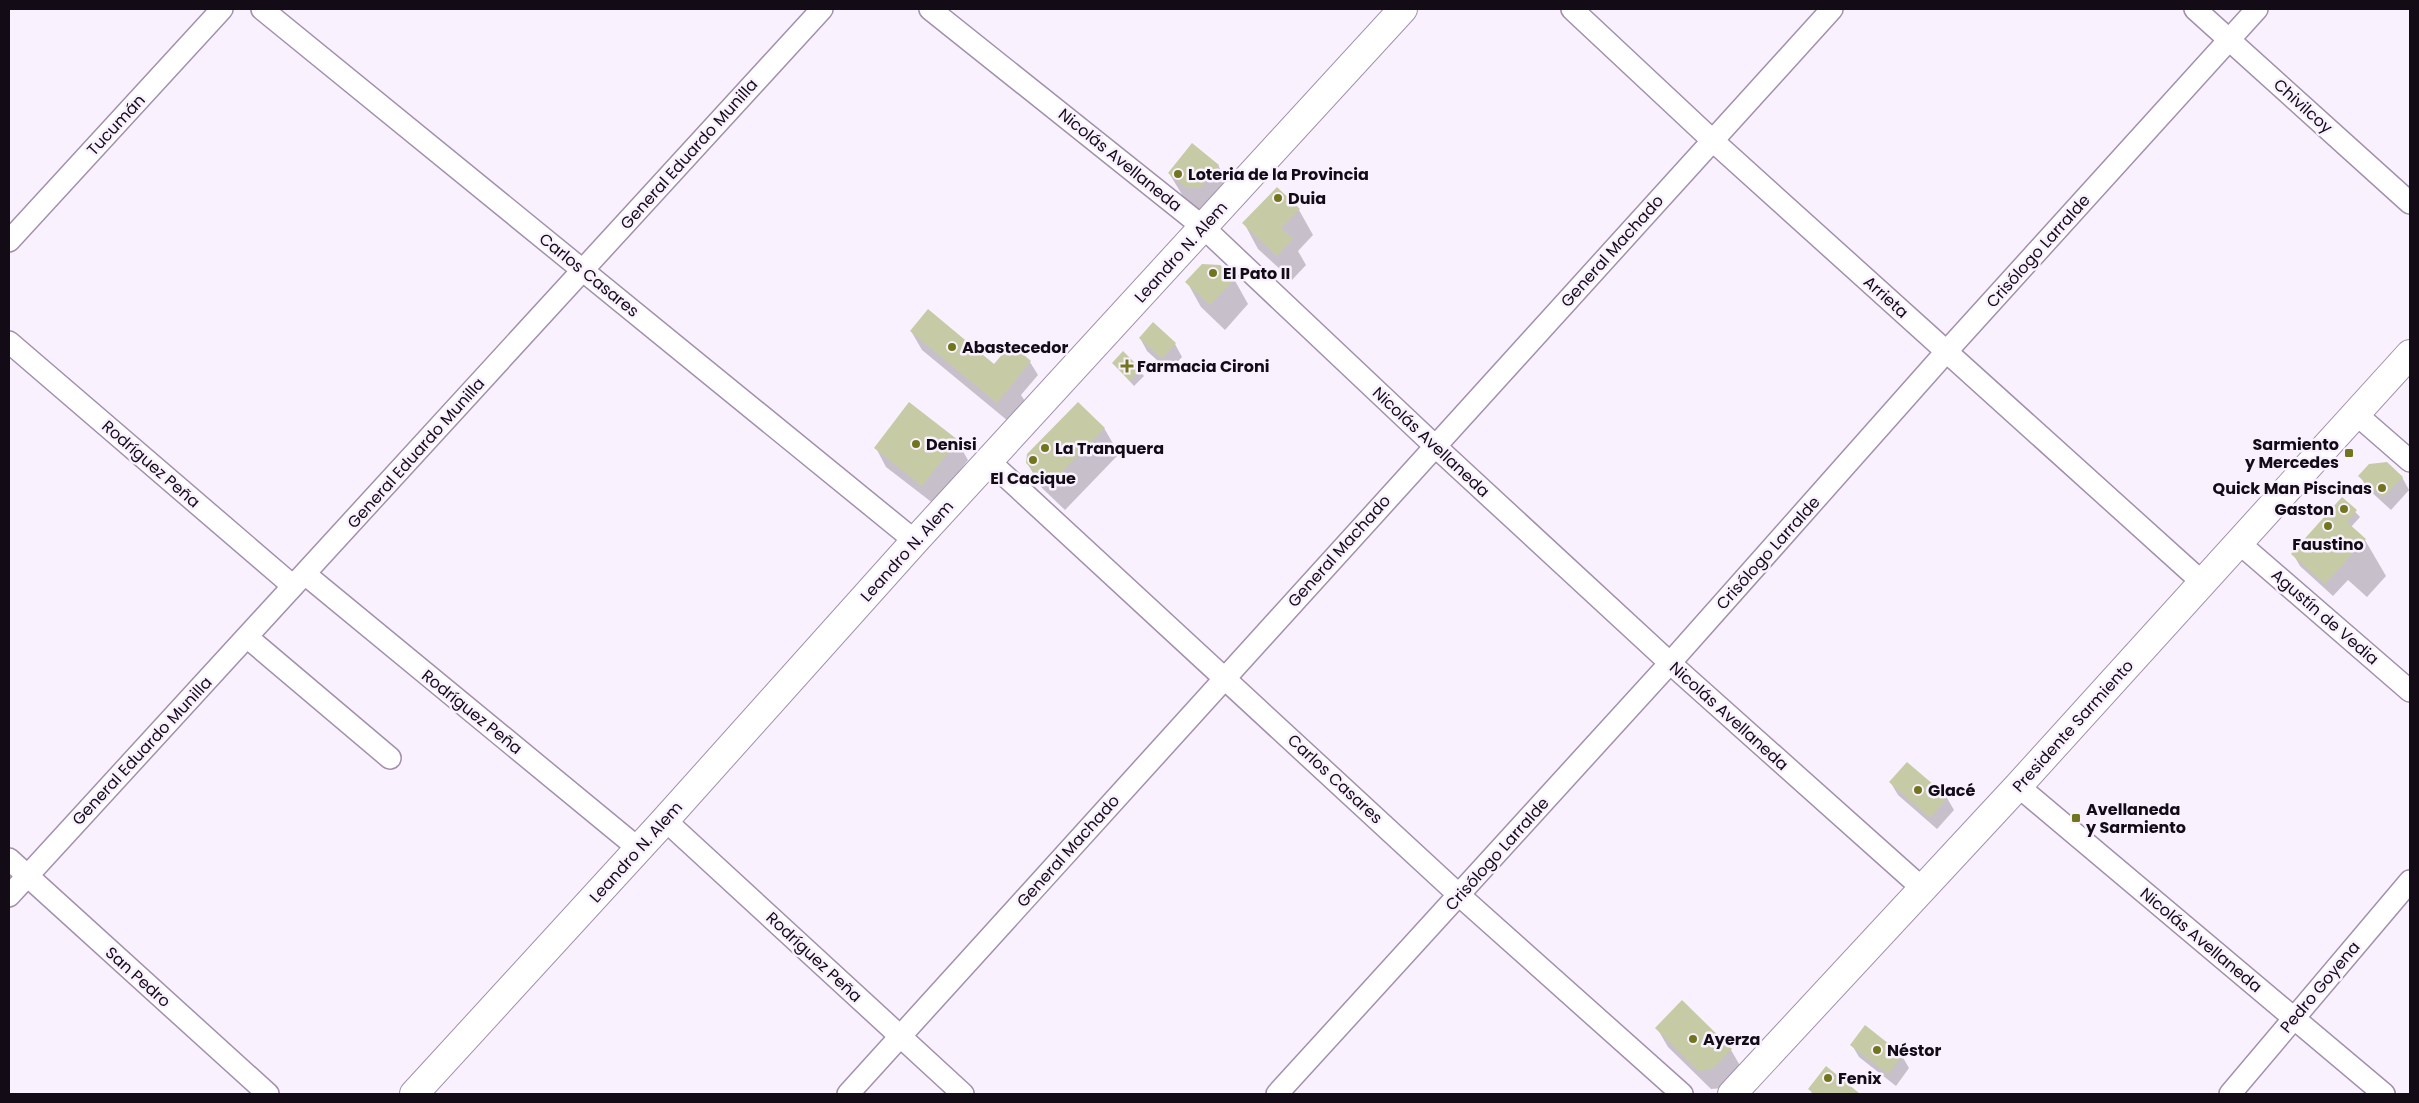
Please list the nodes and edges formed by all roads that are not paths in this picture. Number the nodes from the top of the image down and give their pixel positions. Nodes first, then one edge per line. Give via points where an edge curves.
1 (222, 9) edge
2 (262, 9) edge
3 (822, 9) edge
4 (930, 9) edge
5 (1402, 9) edge
6 (1572, 9) edge
7 (1832, 9) edge
8 (2195, 9) edge
9 (2256, 9) edge
10 (2229, 40) junction
11 (1712, 140) junction
12 (2410, 203) edge
13 (1203, 227) junction
14 (9, 241) edge
15 (583, 270) junction
16 (9, 342) edge
17 (1946, 352) junction
18 (2410, 354) edge
19 (2356, 414) junction
20 (1435, 446) junction
21 (990, 461) junction
22 (2410, 461) edge
23 (915, 541) junction
24 (2239, 543) junction
25 (299, 580) junction
26 (2203, 583) junction
27 (246, 637) junction
28 (1670, 663) junction
29 (1224, 677) junction
30 (2410, 691) edge
31 (390, 758) dead end
32 (2018, 786) junction
33 (666, 820) junction
34 (639, 849) junction
35 (9, 859) edge
36 (26, 876) junction
37 (2410, 881) edge
38 (1922, 888) junction
39 (1459, 895) junction
40 (9, 896) edge
41 (2294, 1019) junction
42 (901, 1038) junction
43 (268, 1094) edge
44 (414, 1094) edge
45 (848, 1094) edge
46 (963, 1094) edge
47 (1276, 1094) edge
48 (1682, 1094) edge
49 (1732, 1094) edge
50 (2230, 1094) edge
51 (2384, 1094) edge

1 - 14 street, Tucumán
2 - 15 street, Carlos Casares
3 - 15 street, General Eduardo Munilla
4 - 13 street, Nicolás Avellaneda
5 - 13 street, Leandro N. Alem
6 - 11 street, Arrieta
7 - 11 street, General Machado
8 - 10 street, Chivilcoy
9 - 10 street, Crisólogo Larralde
10 - 12 street, Chivilcoy
10 - 17 street, Crisólogo Larralde
11 - 17 street, Arrieta
11 - 20 street, General Machado
13 - 20 street, Nicolás Avellaneda
13 - 21 street, Leandro N. Alem
15 - 23 street, Carlos Casares
15 - 25 street, General Eduardo Munilla
16 - 25 street, Rodríguez Peña
17 - 26 street, Arrieta
17 - 28 street, Crisólogo Larralde
18 - 19 street, Presidente Sarmiento
19 - 22 street
19 - 24 street, Presidente Sarmiento
20 - 28 street, Nicolás Avellaneda
20 - 29 street, General Machado
21 - 23 street, Leandro N. Alem
21 - 29 street, Carlos Casares
23 - 33 street, Leandro N. Alem
24 - 26 street, Presidente Sarmiento
24 - 30 street, Agustín de Vedia
25 - 27 street, General Eduardo Munilla
25 - 34 street, Rodríguez Peña
26 - 32 street, Presidente Sarmiento
27 - 31 street
27 - 36 street, General Eduardo Munilla
28 - 38 street, Nicolás Avellaneda
28 - 39 street, Crisólogo Larralde
29 - 39 street, Carlos Casares
29 - 42 street, General Machado
32 - 38 street, Presidente Sarmiento
32 - 41 street, Nicolás Avellaneda
33 - 34 street, Leandro N. Alem
33 - 42 street, Rodríguez Peña
34 - 44 street, Leandro N. Alem
35 - 36 street, San Pedro
36 - 40 street, General Eduardo Munilla
36 - 43 street, San Pedro
37 - 41 street, Pedro Goyena
38 - 49 street, Presidente Sarmiento
39 - 47 street, Crisólogo Larralde
39 - 48 street, Carlos Casares
41 - 50 street, Pedro Goyena
41 - 51 street, Nicolás Avellaneda
42 - 45 street, General Machado
42 - 46 street, Rodríguez Peña

